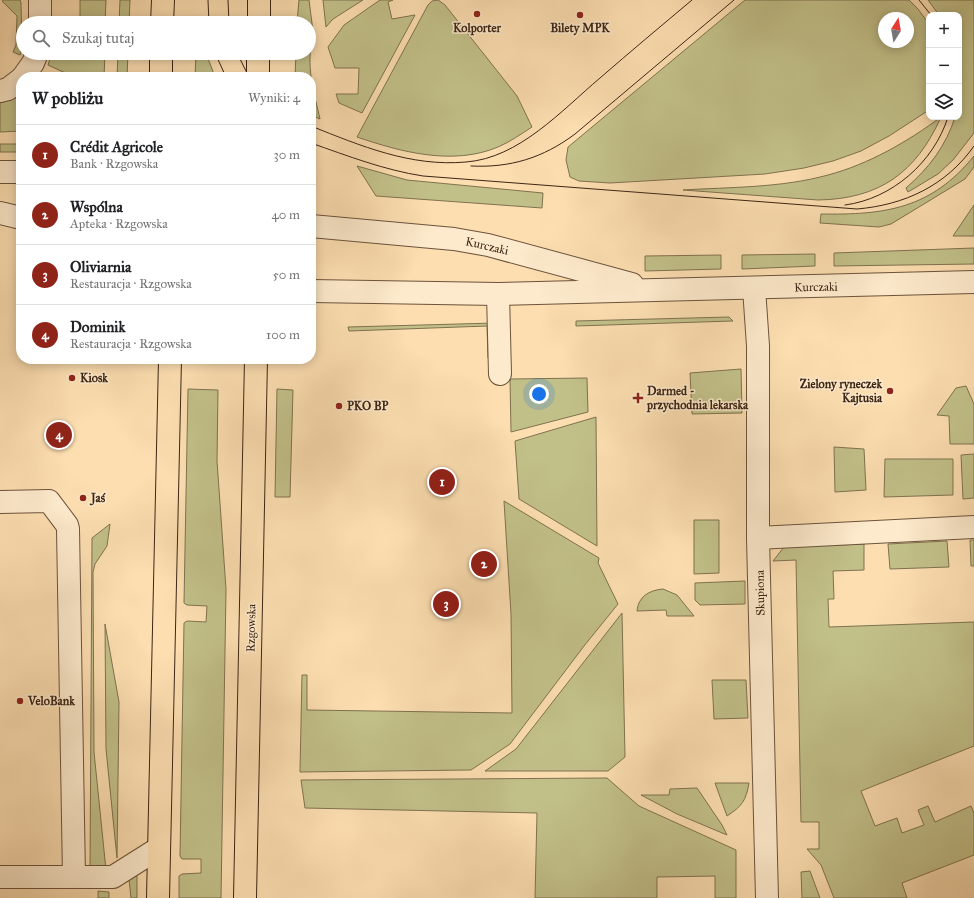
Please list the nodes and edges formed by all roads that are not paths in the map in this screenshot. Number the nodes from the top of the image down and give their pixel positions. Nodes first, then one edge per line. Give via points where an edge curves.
1 (40, 0) edge
2 (163, 0) edge
3 (259, 0) edge
4 (40, 16) edge
5 (162, 16) edge
6 (259, 16) edge
7 (34, 60) edge
8 (161, 60) edge
9 (258, 60) edge
10 (26, 72) edge
11 (161, 72) edge
12 (258, 72) edge
13 (16, 84) edge
14 (0, 91) edge
15 (0, 172) edge
16 (16, 172) edge
17 (0, 213) edge
18 (16, 217) edge
19 (316, 226) edge
20 (973, 284) edge
21 (754, 288) junction
22 (658, 290) junction
23 (316, 291) edge
24 (498, 294) junction
25 (170, 364) edge
26 (256, 364) edge
27 (500, 374) dead end
28 (0, 502) edge
29 (974, 527) edge
30 (758, 538) junction
31 (159, 848) junction
32 (0, 876) edge
33 (74, 877) junction
34 (158, 898) edge
35 (245, 898) edge
36 (767, 898) edge

1 - 4 street
2 - 5 main road
3 - 6 main road
7 - 10 street
8 - 11 main road
9 - 12 main road
13 - 14 street
15 - 16 street
17 - 18 street
19 - 22 street, Kurczaki via 454,239 488,245
20 - 21 street, Kurczaki
21 - 22 street, Kurczaki
21 - 30 street, Skupiona via 757,339
22 - 24 street, Kurczaki
23 - 24 street, Kurczaki
24 - 27 street
25 - 31 main road
26 - 35 main road, Rzgowska
28 - 33 street via 49,501 68,529
29 - 30 street
30 - 36 street, Skupiona
31 - 33 street via 113,877
31 - 34 main road
32 - 33 street

